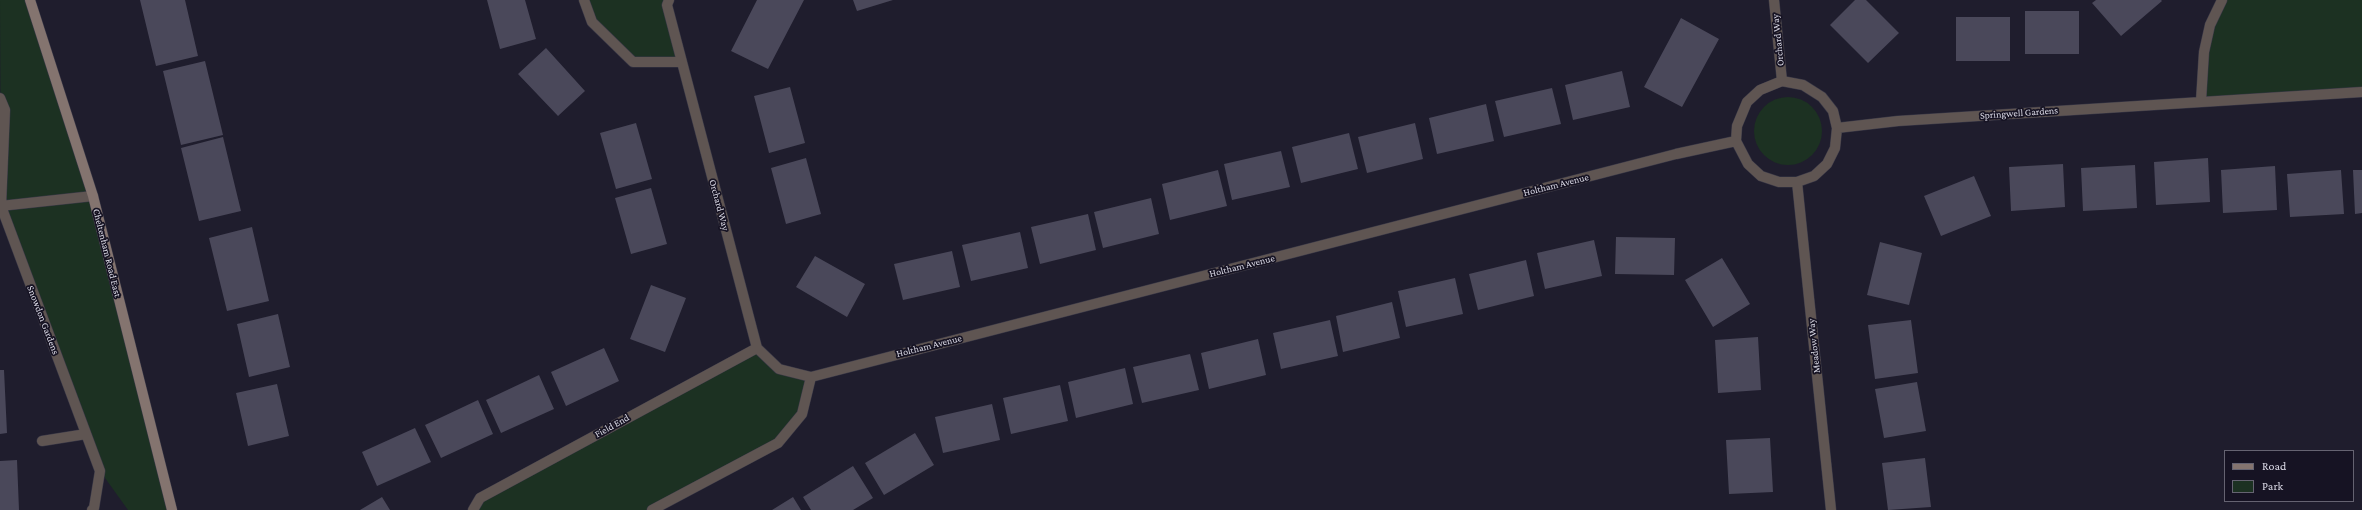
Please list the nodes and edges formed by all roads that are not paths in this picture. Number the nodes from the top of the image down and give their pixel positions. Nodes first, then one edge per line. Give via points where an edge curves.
1 (30, 0) edge
2 (584, 0) edge
3 (669, 0) edge
4 (1774, 0) edge
5 (2222, 0) edge
6 (682, 62) junction
7 (1782, 81) junction
8 (2362, 92) edge
9 (0, 98) edge
10 (2201, 101) junction
11 (1837, 128) junction
12 (1736, 141) junction
13 (1797, 182) junction
14 (93, 196) junction
15 (0, 206) edge
16 (757, 348) junction
17 (811, 377) junction
18 (86, 434) junction
19 (42, 441) dead end
20 (92, 510) edge
21 (172, 510) edge
22 (473, 510) edge
23 (652, 510) edge
24 (1831, 510) edge

1 - 14 main road, Cheltenham Road East
2 - 6 street via 592,22 633,62
3 - 6 street, Orchard Way via 667,5
4 - 7 street, Orchard Way
5 - 10 street via 2210,25 2204,52
6 - 16 street, Orchard Way
7 - 11 street via 1803,85 1822,97 1833,111
7 - 12 street via 1760,90 1747,102 1738,126
8 - 10 street, Springwell Gardens
9 - 15 street, Snowdon Gardens via 5,110
10 - 11 street, Springwell Gardens via 1898,121
11 - 13 street via 1835,148 1827,164 1814,176
12 - 13 street via 1748,164 1761,176 1779,182
12 - 17 street, Holtham Avenue via 1676,154
13 - 24 street, Meadow Way
14 - 15 street
14 - 21 main road, Cheltenham Road East
15 - 18 street, Snowdon Gardens
16 - 17 street, Holtham Avenue via 779,370
16 - 22 street, Field End via 480,498
17 - 23 street via 802,414 778,443
18 - 19 street
18 - 20 street, Snowdon Gardens via 100,471

